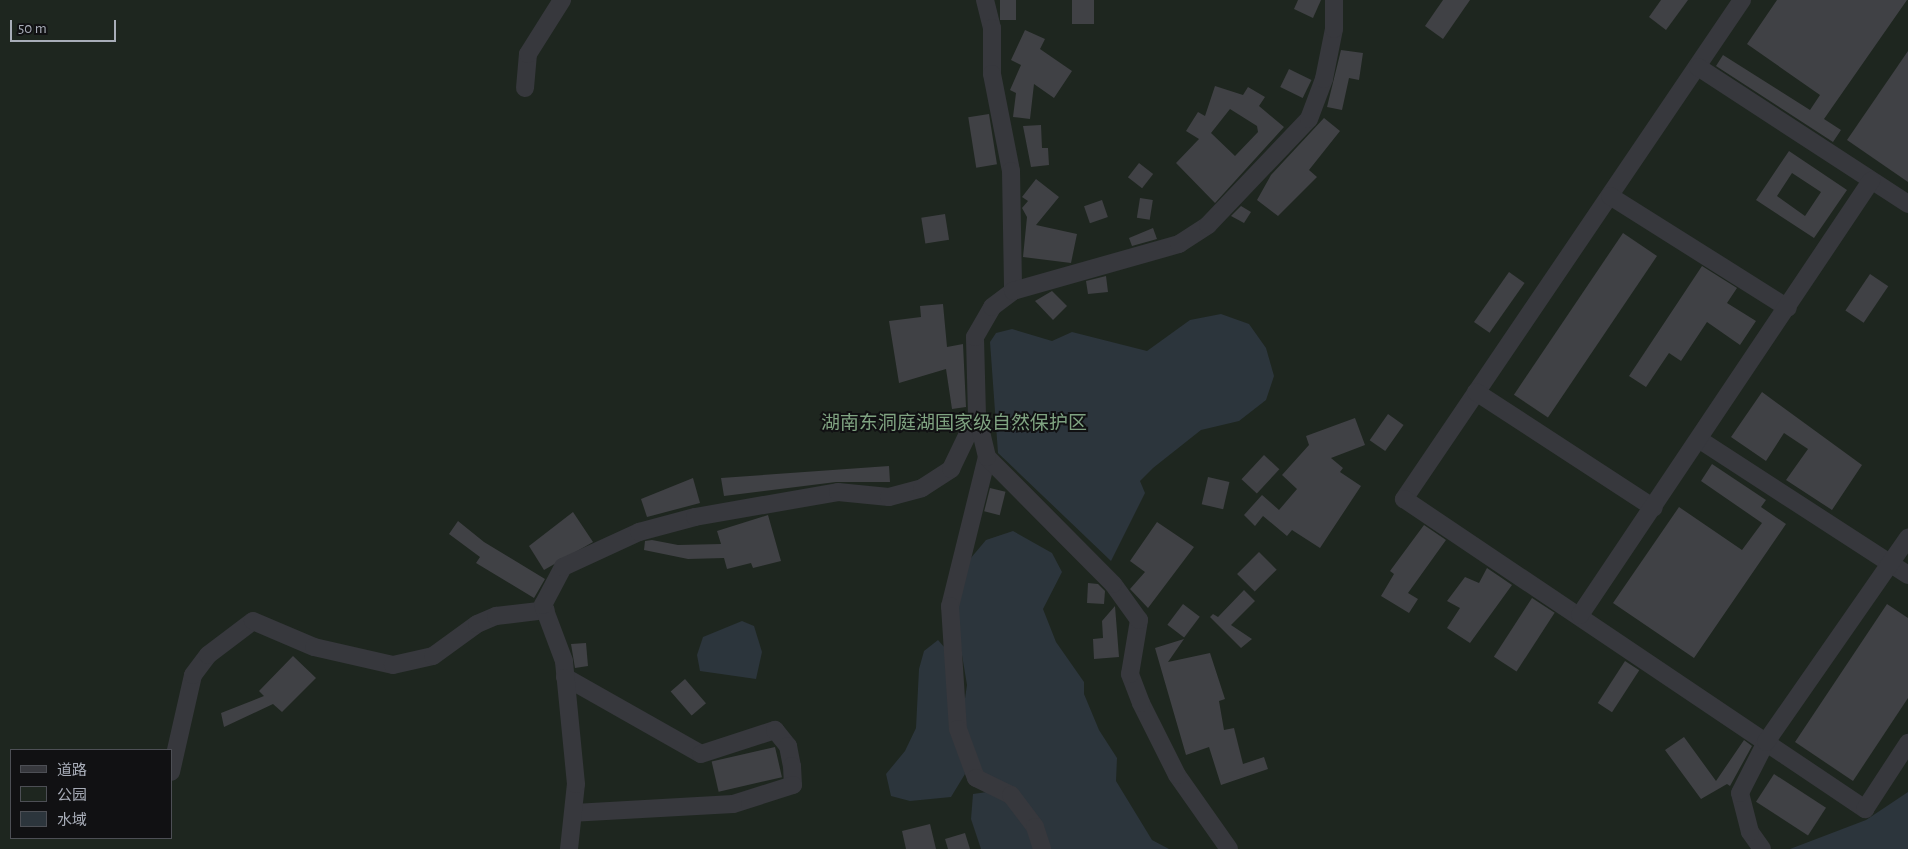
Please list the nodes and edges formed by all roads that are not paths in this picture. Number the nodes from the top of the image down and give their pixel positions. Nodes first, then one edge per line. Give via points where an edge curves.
1 (562, 0) edge
2 (985, 0) edge
3 (1334, 0) edge
4 (1742, 0) edge
5 (1698, 67) junction
6 (525, 88) dead end
7 (1872, 181) junction
8 (1610, 196) junction
9 (1908, 204) edge
10 (1012, 291) junction
11 (1788, 308) junction
12 (1476, 392) junction
13 (977, 415) junction
14 (1700, 440) junction
15 (987, 456) junction
16 (1654, 508) junction
17 (1908, 538) edge
18 (1891, 564) junction
19 (1908, 576) edge
20 (546, 610) junction
21 (1580, 616) junction
22 (565, 677) junction
23 (1766, 742) junction
24 (1908, 743) edge
25 (172, 768) edge
26 (574, 813) junction
27 (569, 849) edge
28 (1042, 849) edge
29 (1229, 849) edge
30 (1762, 849) edge

1 - 6 street via 528,54
2 - 10 street via 992,28 992,74 1011,171
3 - 10 street via 1334,29 1324,79 1309,120 1208,225 1178,244
4 - 5 street
5 - 7 street
5 - 8 street
7 - 9 street
7 - 11 street
8 - 11 street
8 - 12 street
10 - 13 street via 992,307 975,337
11 - 14 street
12 - 16 street
12 - 21 street via 1404,499
13 - 15 street
13 - 20 street via 951,469 922,488 889,497 838,492 774,501 639,532 563,567 552,583
14 - 16 street
14 - 18 street
15 - 28 street via 950,606 958,729 976,778 1010,795 1035,827
15 - 29 street via 1113,584 1139,620 1130,674 1141,703 1177,775
16 - 21 street
17 - 18 street
18 - 19 street
18 - 23 street
20 - 22 street via 556,631
20 - 25 street via 496,616 477,624 433,656 393,665 314,647 253,621 208,655 193,675
21 - 23 street
22 - 26 street via 576,784
22 - 26 street via 701,754 775,730 788,746 792,766 793,784 733,804
23 - 24 street via 1865,809
23 - 30 street via 1740,793 1750,832
26 - 27 street

